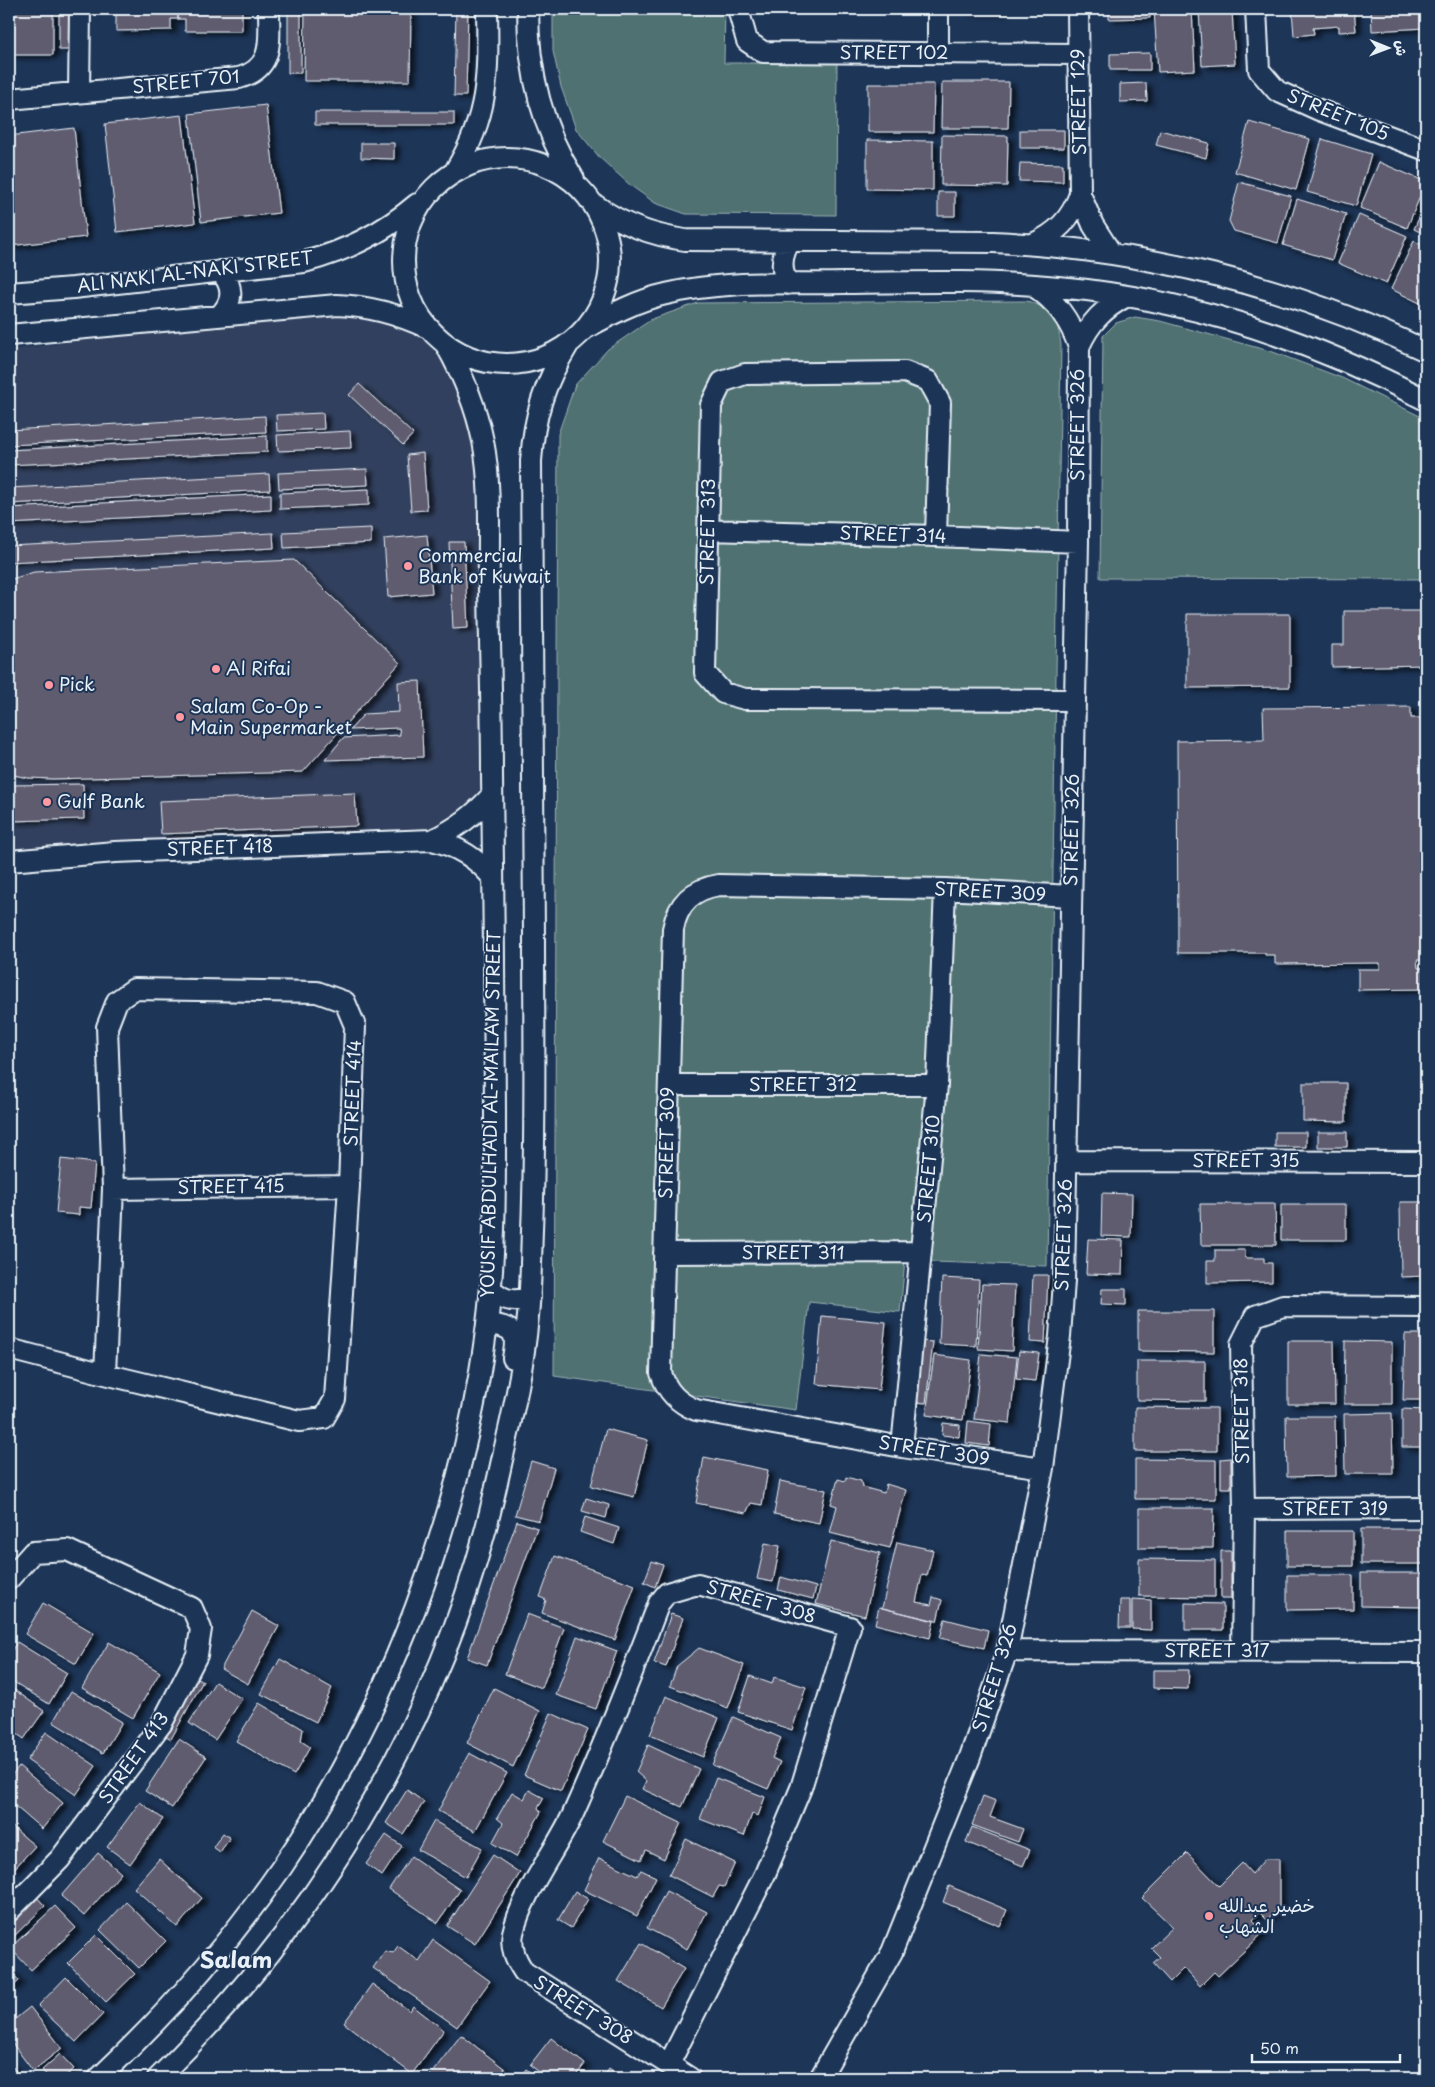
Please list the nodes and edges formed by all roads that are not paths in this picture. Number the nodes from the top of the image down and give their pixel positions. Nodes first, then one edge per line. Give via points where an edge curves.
1 (80, 9) edge
2 (269, 9) edge
3 (487, 9) edge
4 (528, 9) edge
5 (738, 9) edge
6 (938, 9) edge
7 (1078, 9) edge
8 (1256, 9) edge
9 (938, 53) junction
10 (1078, 54) junction
11 (79, 93) junction
12 (9, 99) edge
13 (1426, 150) edge
14 (455, 170) junction
15 (578, 185) junction
16 (1080, 194) junction
17 (424, 197) junction
18 (595, 206) junction
19 (790, 241) junction
20 (1033, 244) junction
21 (1111, 253) junction
22 (220, 272) junction
23 (788, 284) junction
24 (1032, 285) junction
25 (9, 293) edge
26 (1127, 296) junction
27 (219, 316) junction
28 (428, 328) junction
29 (586, 328) junction
30 (9, 335) edge
31 (446, 345) junction
32 (568, 346) junction
33 (1079, 347) junction
34 (1426, 351) edge
35 (1426, 400) edge
36 (708, 530) junction
37 (936, 536) junction
38 (1078, 542) junction
39 (1075, 700) junction
40 (492, 795) junction
41 (432, 840) junction
42 (9, 861) edge
43 (493, 878) junction
44 (945, 889) junction
45 (1071, 896) junction
46 (669, 1085) junction
47 (937, 1085) junction
48 (1066, 1161) junction
49 (1426, 1162) edge
50 (349, 1186) junction
51 (114, 1189) junction
52 (921, 1252) junction
53 (664, 1253) junction
54 (491, 1288) junction
55 (530, 1297) junction
56 (1426, 1307) edge
57 (487, 1323) junction
58 (9, 1349) edge
59 (105, 1374) junction
60 (902, 1447) junction
61 (1043, 1468) junction
62 (1426, 1508) edge
63 (1244, 1509) junction
64 (486, 1528) junction
65 (9, 1580) edge
66 (1007, 1651) junction
67 (1242, 1651) junction
68 (1426, 1652) edge
69 (9, 1911) edge
70 (670, 2064) junction
71 (99, 2078) edge
72 (158, 2078) edge
73 (690, 2078) edge
74 (820, 2078) edge

1 - 11 street
2 - 11 street, STREET 701 via 266,58 248,76
3 - 14 street via 485,98 474,136
4 - 15 street via 530,60 542,113
5 - 9 street, STREET 102 via 748,41 763,52
6 - 9 street
7 - 10 street, STREET 129
8 - 13 street, STREET 105 via 1259,70 1277,91 1318,110
9 - 10 street, STREET 102
10 - 16 street, STREET 129
11 - 12 street, STREET 701
14 - 15 street via 480,160 506,156 541,163
14 - 17 street, ALI NAKI AL-NAKI STREET
15 - 18 street
16 - 20 street, STREET 129 via 1063,225
16 - 21 street, STREET 129 via 1093,225
17 - 22 street, ALI NAKI AL-NAKI STREET via 381,232 330,255 304,262
17 - 28 street via 412,218 405,240 403,263 406,286
18 - 19 street via 627,225 664,237 706,241
18 - 29 street via 606,229 609,281 600,306
19 - 20 street
19 - 23 street via 782,261
20 - 21 street
21 - 34 street via 1189,268 1284,295
22 - 25 street, ALI NAKI AL-NAKI STREET
22 - 27 street via 230,284 231,292 228,306
23 - 24 street via 975,282
23 - 29 street via 715,285 673,292 637,303
24 - 26 street
24 - 33 street, STREET 326 via 1063,313
26 - 33 street, STREET 326 via 1097,316
26 - 35 street via 1192,310 1284,338 1359,368
27 - 28 street via 320,305 353,305 389,312
27 - 30 street
28 - 31 street
29 - 32 street
31 - 32 street via 469,358 494,364 520,364 545,358
31 - 40 street, YOUSIF ABDULHADI AL-MAILAM STREET via 476,413 487,465
32 - 55 street via 548,381 537,412 531,461 535,1160
33 - 38 street, STREET 326
36 - 37 street, STREET 314
36 - 37 street, STREET 313 via 711,405 722,382 745,374 904,372 928,381 940,402
36 - 39 street, STREET 313 via 706,673 723,693 745,699
37 - 38 street, STREET 314
38 - 39 street, STREET 326
39 - 45 street, STREET 326
40 - 41 street, STREET 418 via 471,817
40 - 43 street, YOUSIF ABDULHADI AL-MAILAM STREET
41 - 42 street, STREET 418 via 115,852
41 - 43 street, STREET 418 via 466,853 486,868
43 - 54 street, YOUSIF ABDULHADI AL-MAILAM STREET via 495,1141
44 - 45 street, STREET 309
44 - 46 street, STREET 309 via 719,884 697,891 680,907 673,929
44 - 47 street, STREET 310
45 - 48 street, STREET 326
46 - 47 street, STREET 312
46 - 53 street, STREET 309
47 - 52 street, STREET 310
48 - 49 street, STREET 315
48 - 61 street, STREET 326 via 1064,1281
50 - 51 street, STREET 415
50 - 51 street, STREET 414 via 355,1026 345,1002 317,992 134,989 117,1001 107,1027
50 - 59 street, STREET 414 via 335,1399 324,1418 299,1421
51 - 59 street, STREET 414
52 - 53 street, STREET 311
52 - 60 street, STREET 310
53 - 60 street, STREET 309 via 661,1373 668,1390 680,1402 696,1410
54 - 55 street via 508,1300
54 - 57 street, YOUSIF ABDULHADI AL-MAILAM STREET
55 - 64 street via 520,1376
56 - 63 street, STREET 318 via 1283,1306 1255,1316 1241,1344
57 - 64 street via 508,1328 515,1343
57 - 71 street, YOUSIF ABDULHADI AL-MAILAM STREET via 467,1441 443,1528 406,1631 362,1730 310,1824 252,1909 188,1987
58 - 59 street, STREET 414
60 - 61 street, STREET 309
61 - 66 street, STREET 326
62 - 63 street, STREET 319
63 - 67 street, STREET 318
64 - 72 street via 438,1664 363,1817 302,1911 262,1964 215,2020
65 - 69 street, STREET 413 via 33,1552 67,1550 192,1608 201,1629 197,1654 162,1723 60,1859
66 - 67 street, STREET 317
66 - 74 street, STREET 326 via 970,1757 892,1952
67 - 68 street, STREET 317
70 - 70 street, STREET 308 via 524,1972 514,1956 512,1936 524,1904 572,1816 623,1698 659,1603 667,1592 698,1584 850,1627 797,1797 765,1874
70 - 73 street, STREET 308

